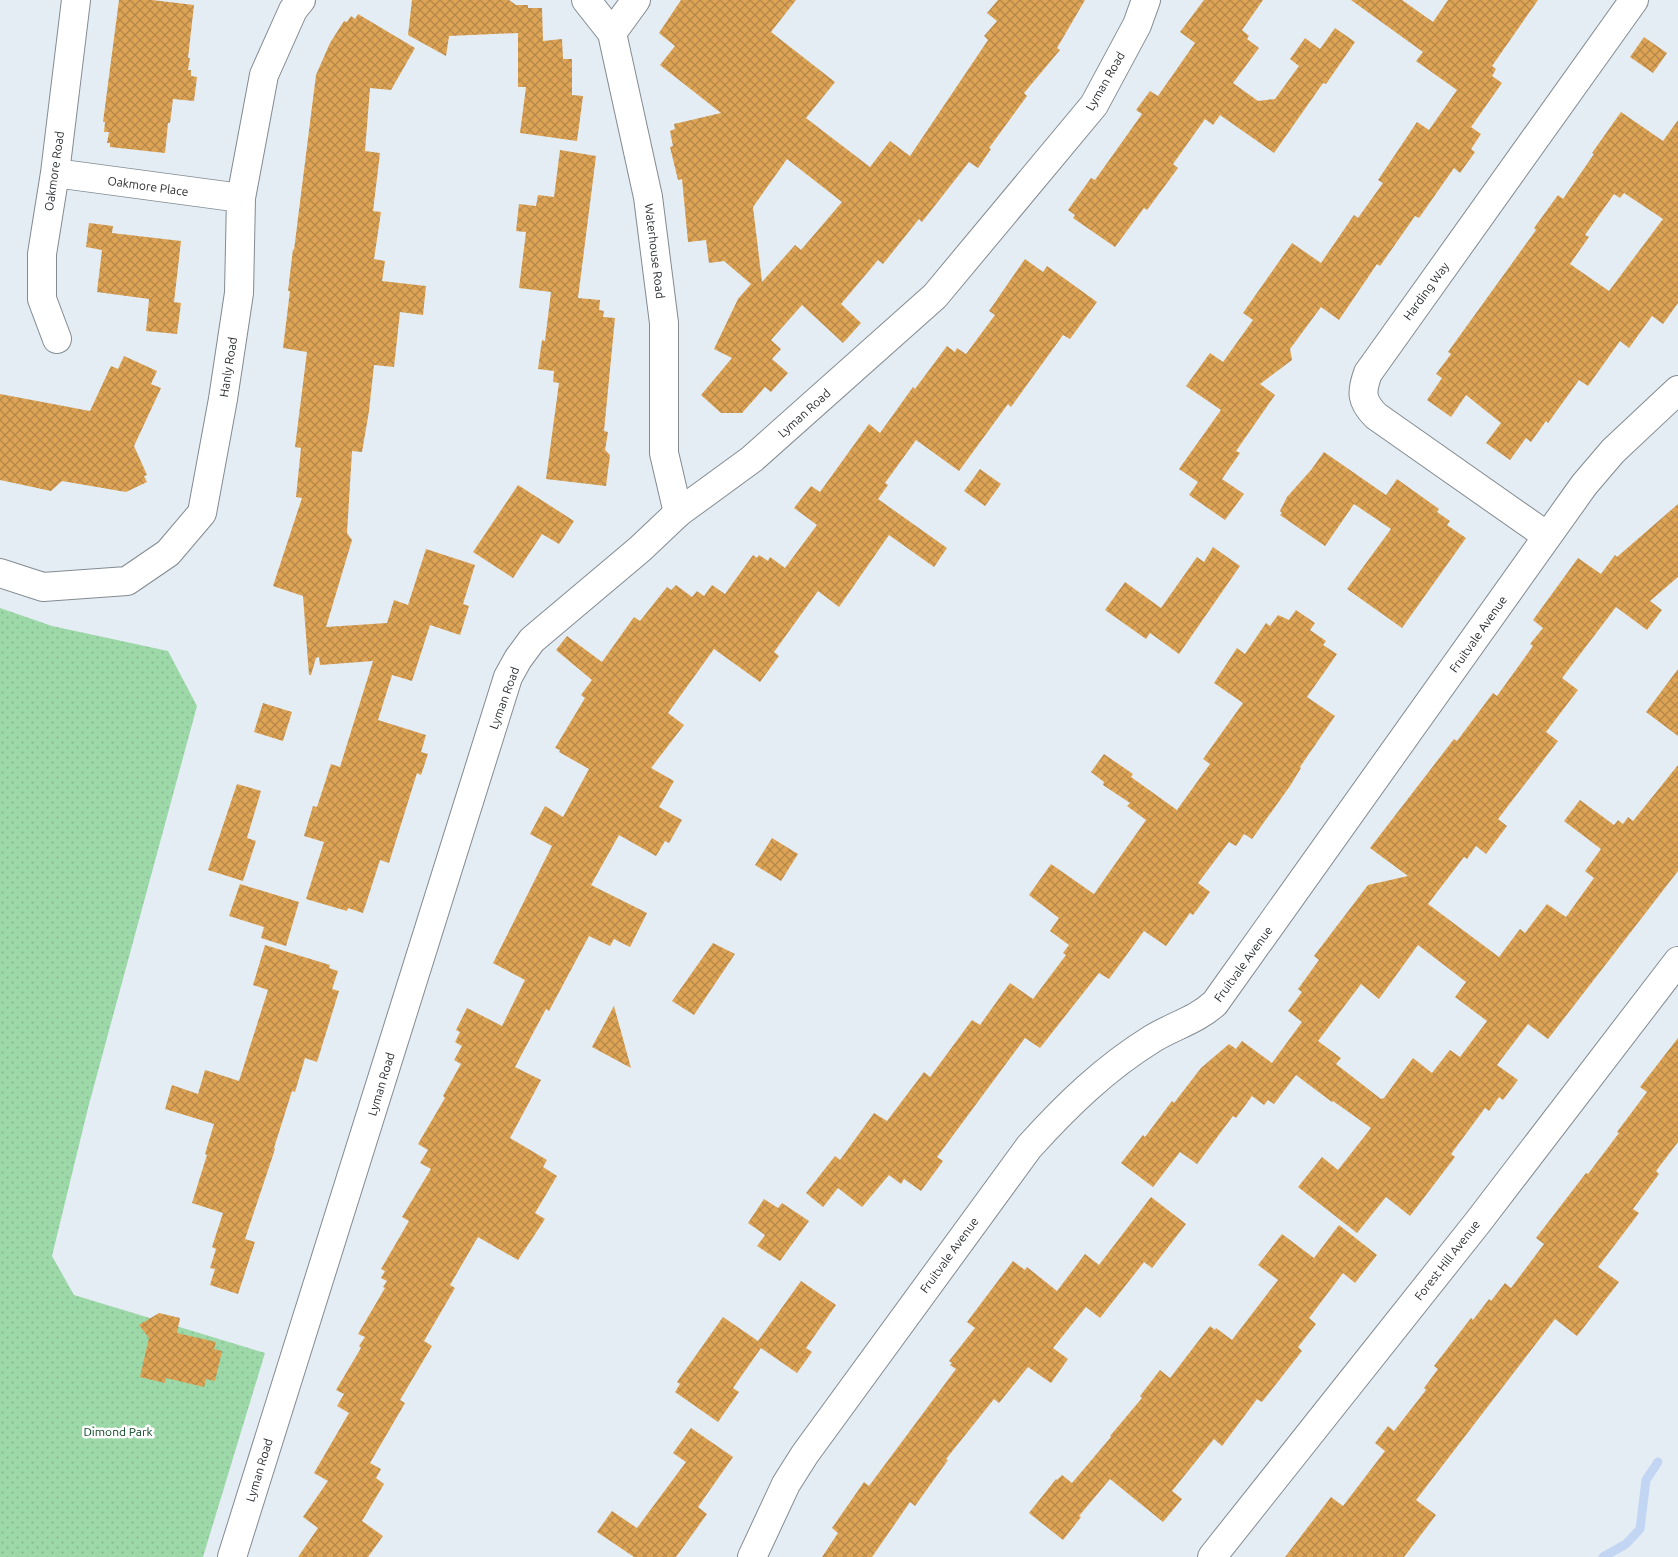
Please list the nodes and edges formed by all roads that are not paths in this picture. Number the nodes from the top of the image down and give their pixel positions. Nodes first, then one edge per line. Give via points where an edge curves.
1 (76, 0) edge
2 (301, 0) edge
3 (586, 0) edge
4 (636, 0) edge
5 (1146, 0) edge
6 (1634, 0) edge
7 (612, 33) junction
8 (55, 173) junction
9 (241, 198) junction
10 (57, 340) dead end
11 (1678, 390) edge
12 (678, 513) junction
13 (1547, 536) junction
14 (0, 573) edge
15 (1678, 960) edge
16 (232, 1557) edge
17 (752, 1557) edge
18 (1212, 1557) edge

1 - 8 street, Oakmore Road
2 - 9 street, Hanly Road via 293,10 264,75
3 - 7 street
4 - 7 street
5 - 12 street, Lyman Road via 1137,25 1094,105 935,296 752,459
6 - 13 street, Harding Way via 1368,373 1363,385 1363,397 1376,416
7 - 12 street, Waterhouse Road via 648,197 664,323 664,453
8 - 9 street, Oakmore Place
8 - 10 street, Oakmore Road via 42,254 42,299
9 - 14 street, Hanly Road via 239,292 202,513 168,553 127,580 44,587
11 - 13 street, Fruitvale Avenue via 1603,462
12 - 16 street, Lyman Road via 532,640 508,677
13 - 17 street, Fruitvale Avenue via 1215,1003 1206,1012 1153,1038 1119,1062 1086,1088 1029,1147 805,1454 786,1484
15 - 18 street, Forest Hill Avenue via 1478,1222

